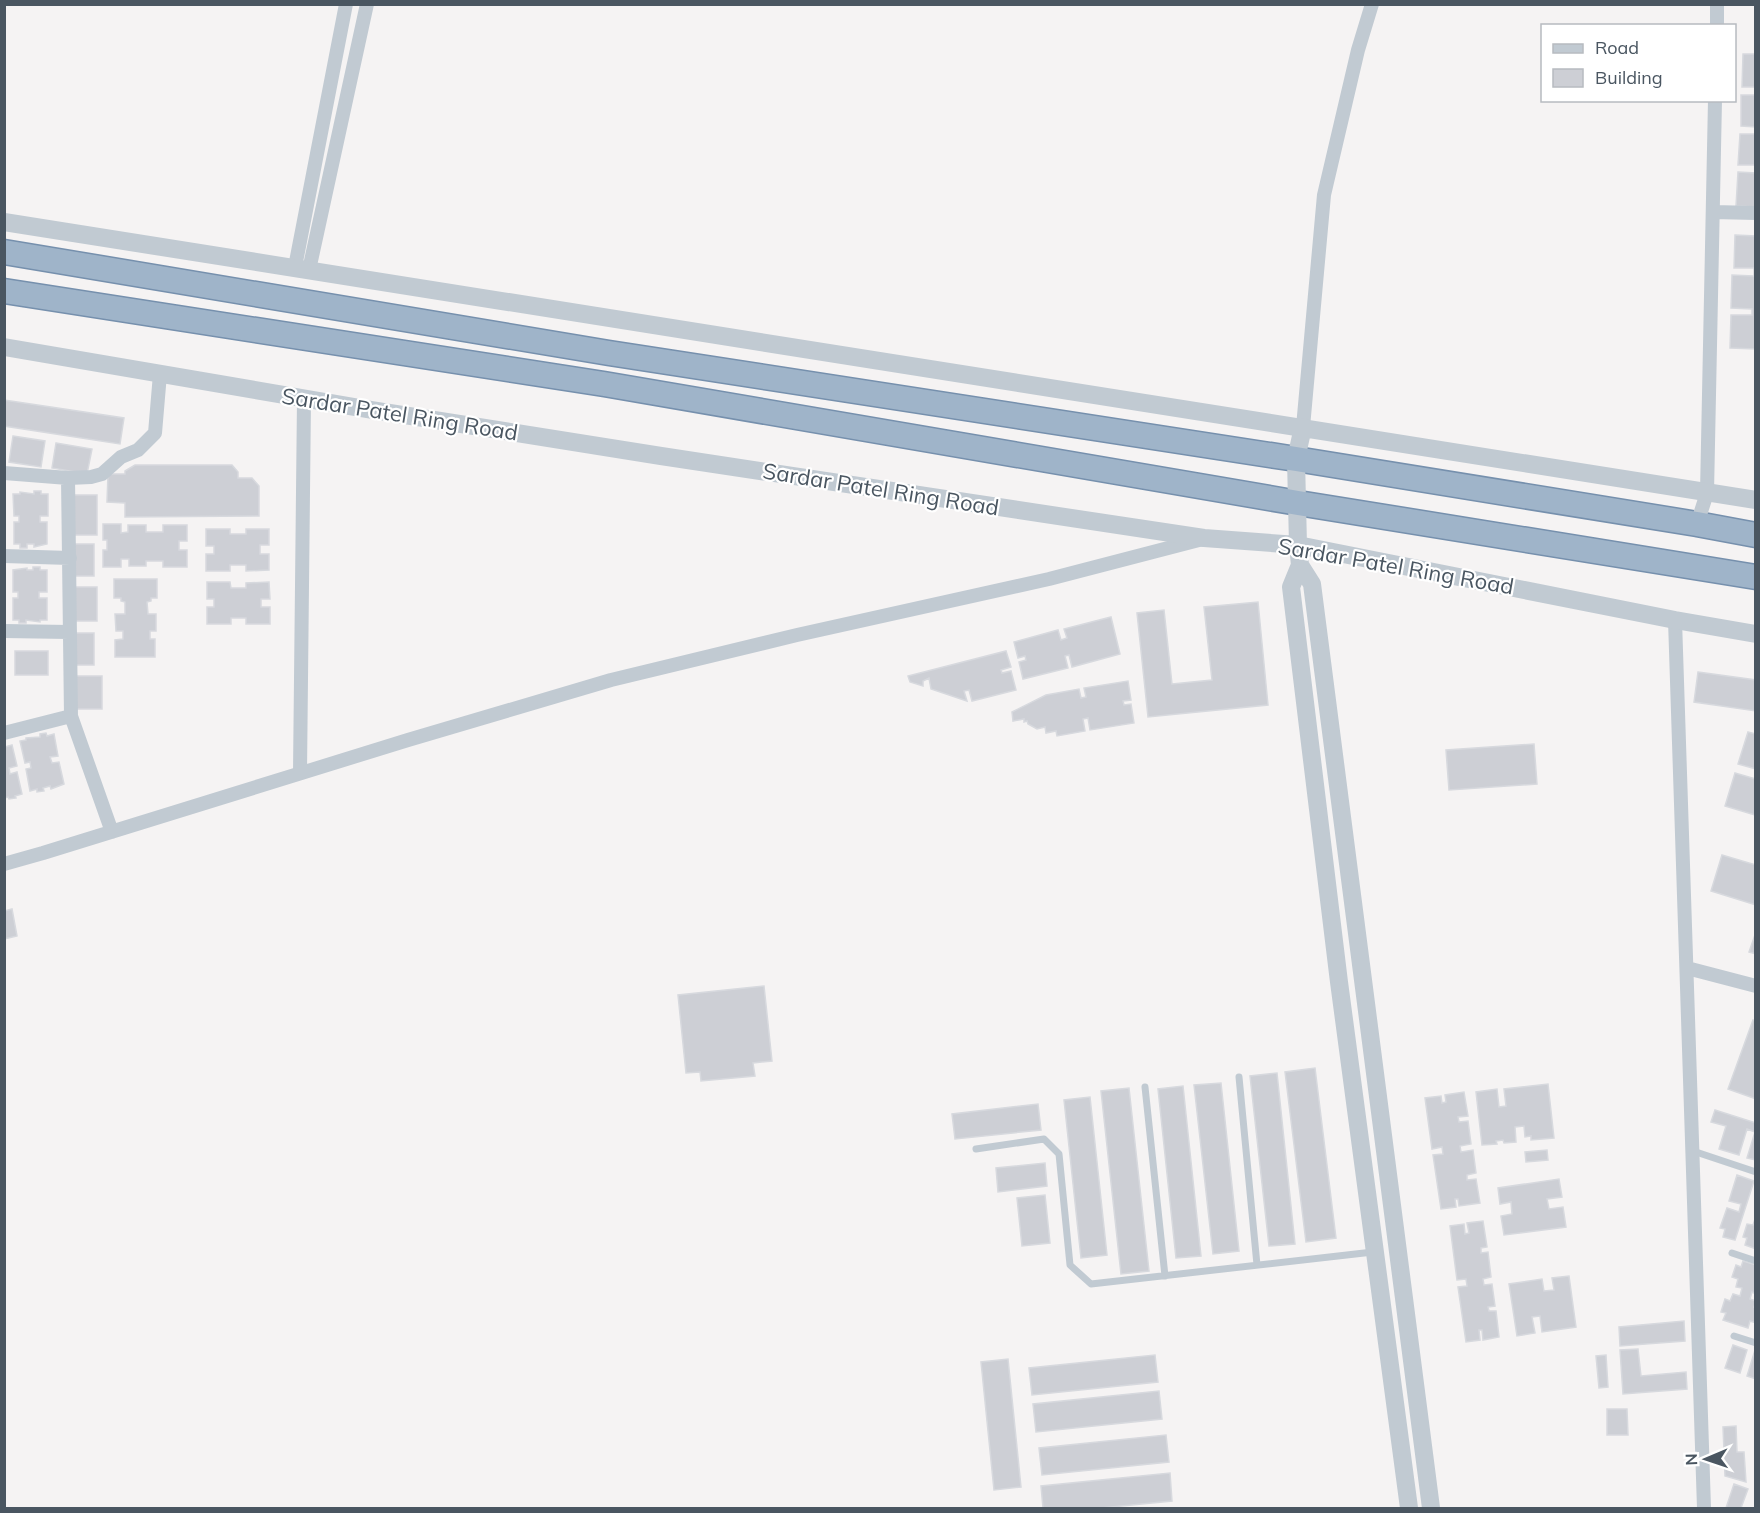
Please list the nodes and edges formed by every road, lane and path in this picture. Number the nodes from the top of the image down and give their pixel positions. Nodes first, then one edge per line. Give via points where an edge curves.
1 (346, 4) edge
2 (367, 4) edge
3 (1372, 4) edge
4 (1717, 4) edge
5 (1717, 24) edge
6 (1715, 102) edge
7 (1713, 212) junction
8 (1755, 213) edge
9 (4, 222) edge
10 (4, 252) edge
11 (302, 269) junction
12 (4, 291) edge
13 (4, 347) edge
14 (696, 366) junction
15 (160, 374) junction
16 (691, 398) junction
17 (304, 399) junction
18 (1303, 428) junction
19 (1296, 459) junction
20 (4, 473) edge
21 (68, 478) junction
22 (1707, 493) junction
23 (1755, 500) edge
24 (1298, 503) junction
25 (1697, 524) junction
26 (1755, 535) edge
27 (1204, 538) junction
28 (1298, 545) junction
29 (4, 556) edge
30 (70, 558) junction
31 (1300, 565) junction
32 (1755, 577) edge
33 (1675, 620) junction
34 (4, 632) edge
35 (69, 632) junction
36 (1755, 634) edge
37 (70, 716) junction
38 (4, 733) edge
39 (300, 773) junction
40 (112, 832) junction
41 (4, 864) edge
42 (1687, 968) junction
43 (1755, 986) edge
44 (1239, 1077) dead end
45 (1145, 1087) dead end
46 (976, 1149) dead end
47 (1692, 1150) junction
48 (1755, 1172) edge
49 (1393, 1212) junction
50 (1370, 1215) junction
51 (1374, 1252) junction
52 (1732, 1253) dead end
53 (1755, 1261) edge
54 (1257, 1265) junction
55 (1165, 1276) junction
56 (1734, 1336) dead end
57 (1755, 1343) edge
58 (1409, 1509) edge
59 (1431, 1509) edge
60 (1704, 1509) edge

1 - 11 street
2 - 11 street
3 - 18 street via 1324,195
4 - 5 street
6 - 7 street
7 - 8 street
7 - 22 street
9 - 11 street
10 - 14 highway
11 - 18 street
12 - 16 highway, Sardar Patel Ring Road
13 - 15 street, Sardar Patel Ring Road
14 - 16 highway
14 - 19 highway
15 - 17 street, Sardar Patel Ring Road
15 - 21 street via 155,434 102,474
16 - 24 highway, Sardar Patel Ring Road
17 - 27 street, Sardar Patel Ring Road
17 - 39 street
18 - 19 street
18 - 22 street
19 - 24 street
19 - 25 highway
20 - 21 street
21 - 30 street
22 - 23 street
22 - 25 street
24 - 28 street
24 - 32 highway, Sardar Patel Ring Road
25 - 26 highway
27 - 28 street, Sardar Patel Ring Road
27 - 39 street via 1049,579 611,680
28 - 31 street
28 - 33 street, Sardar Patel Ring Road
29 - 30 street
30 - 35 street
31 - 49 street via 1312,584
31 - 50 street via 1291,587
33 - 36 street, Sardar Patel Ring Road
33 - 42 street
34 - 35 street
35 - 37 street
37 - 38 street
37 - 40 street
39 - 40 street
40 - 41 street
42 - 43 street
42 - 47 street
44 - 54 lane
45 - 55 lane
46 - 55 lane via 1044,1139 1059,1154 1070,1265 1091,1284
47 - 48 lane
47 - 60 street
49 - 50 street
49 - 59 street
50 - 51 street
51 - 54 lane
51 - 58 street
52 - 53 lane
54 - 55 lane
56 - 57 lane

